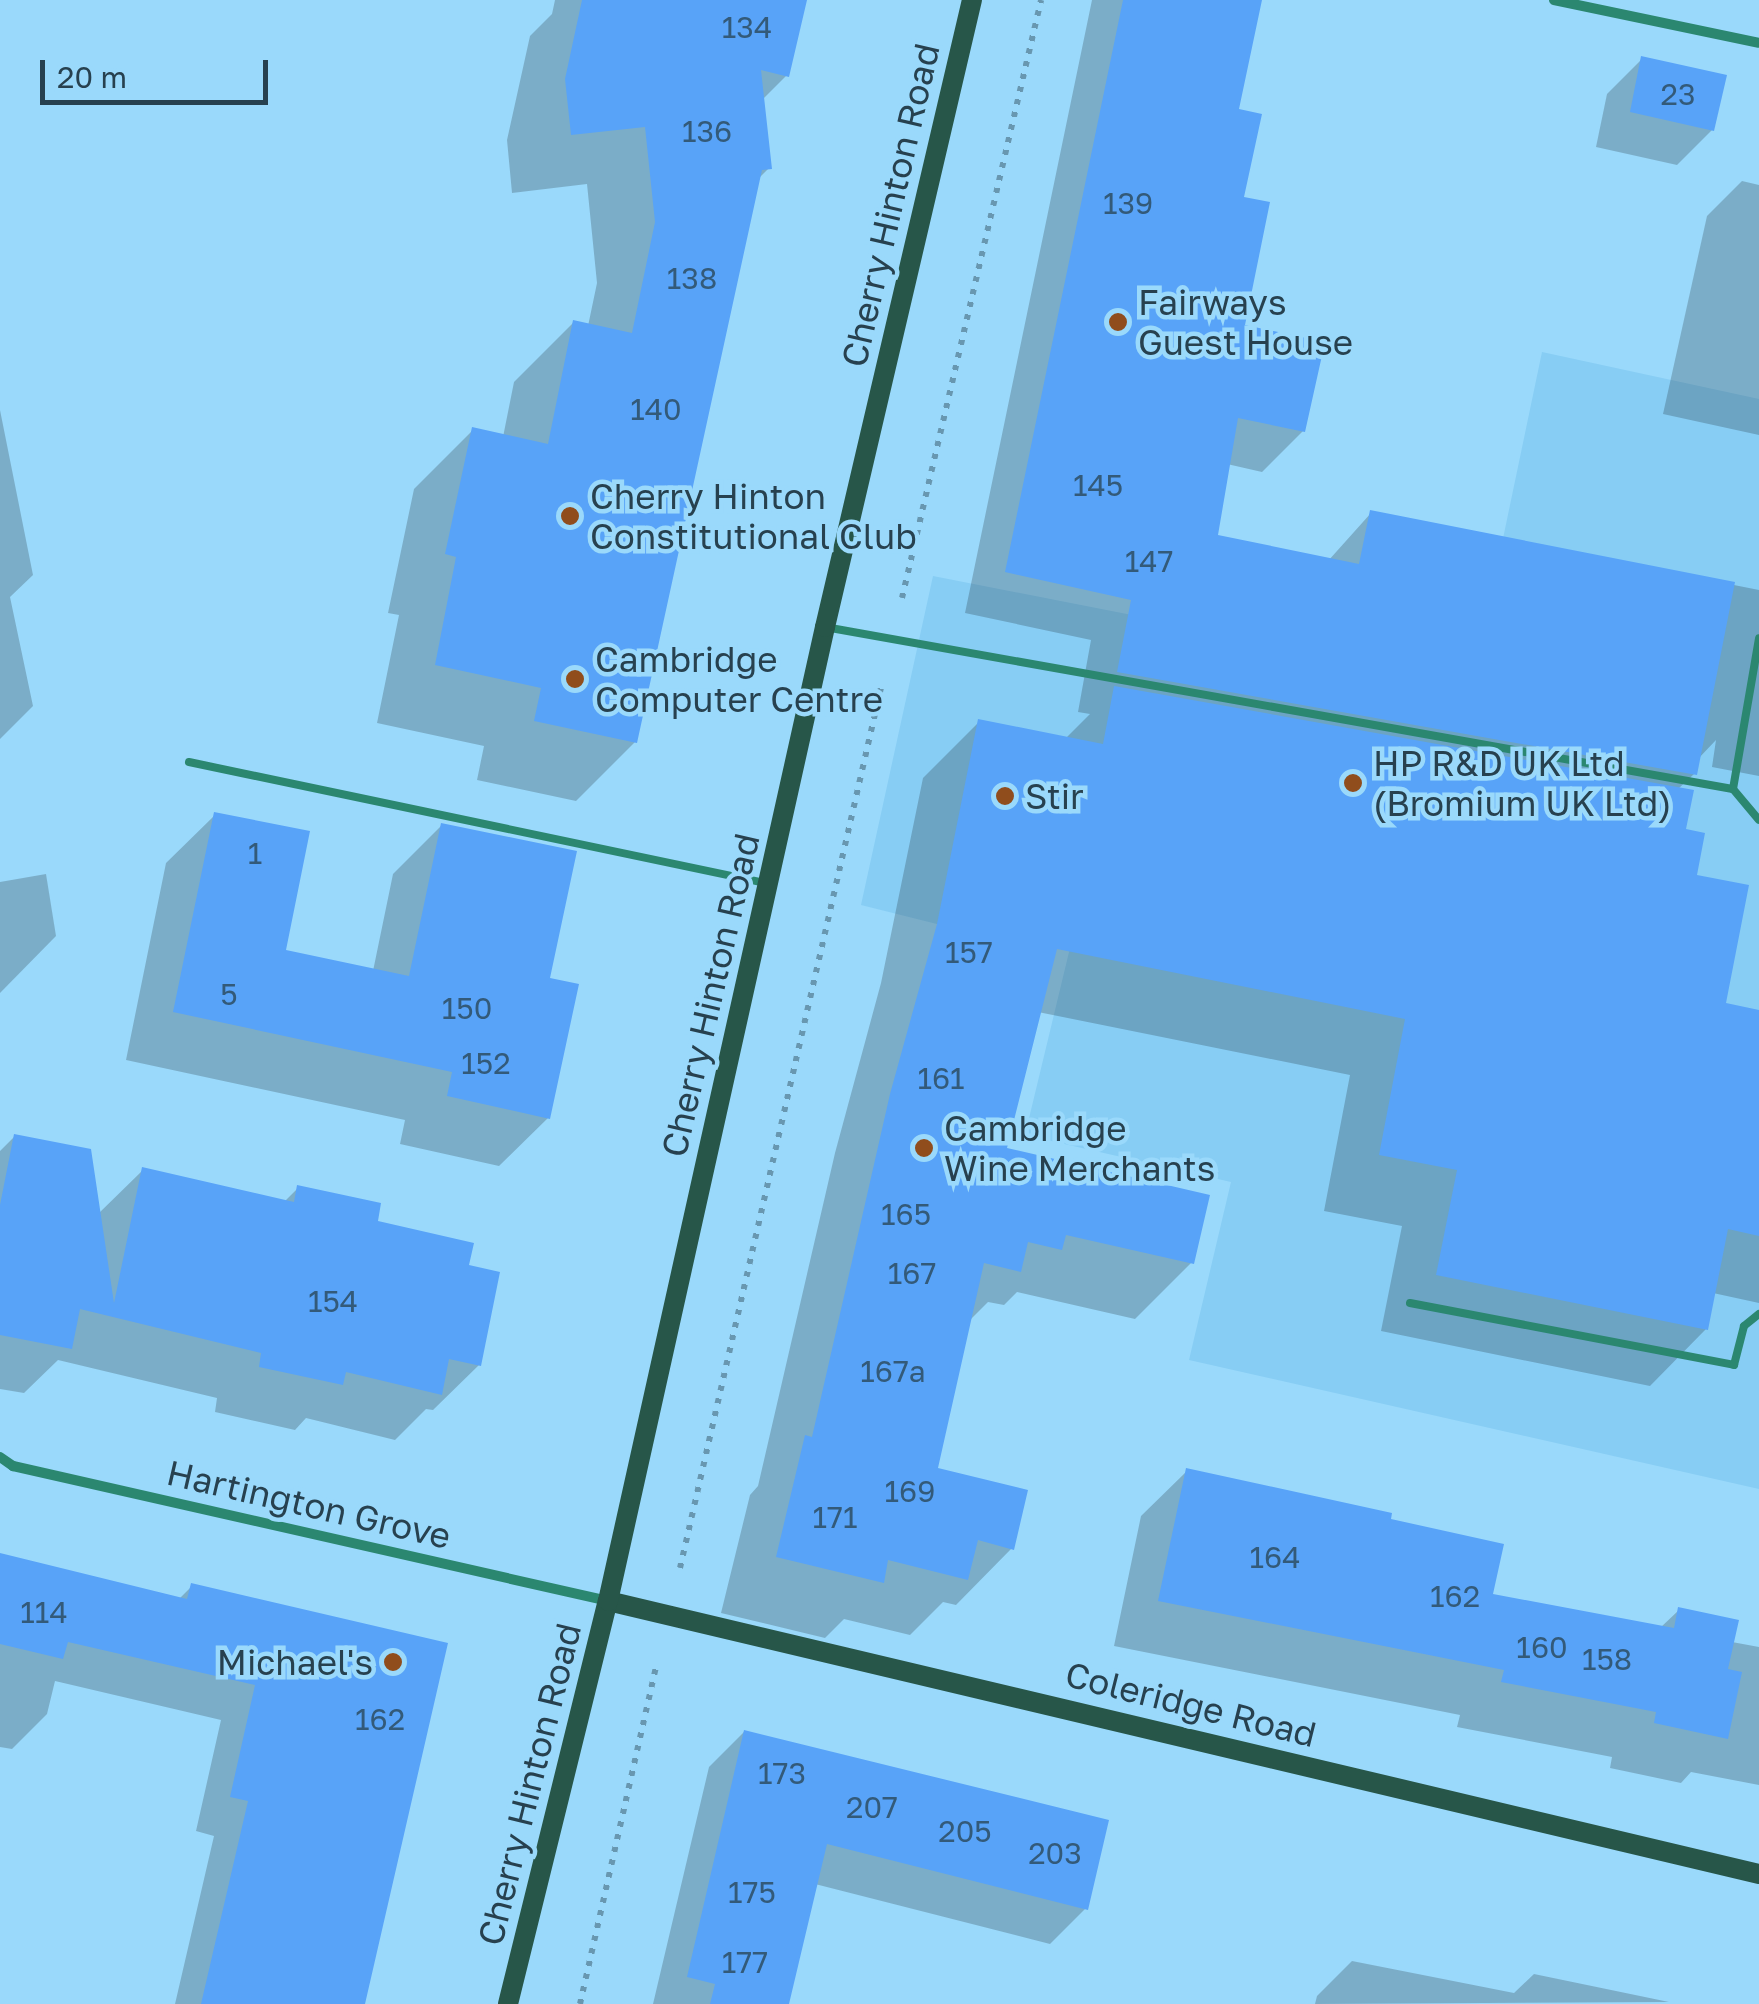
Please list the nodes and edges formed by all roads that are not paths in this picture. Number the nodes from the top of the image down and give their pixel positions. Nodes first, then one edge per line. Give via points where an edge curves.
1 (972, 0) edge
2 (1554, 0) edge
3 (1759, 43) edge
4 (826, 627) junction
5 (1759, 638) edge
6 (189, 762) dead end
7 (1733, 789) junction
8 (1759, 820) edge
9 (769, 884) junction
10 (1410, 1303) dead end
11 (1759, 1314) edge
12 (0, 1457) edge
13 (608, 1601) junction
14 (1759, 1874) edge
15 (508, 2004) edge

1 - 4 street, Cherry Hinton Road
2 - 3 street
4 - 7 lane
4 - 9 street, Cherry Hinton Road
5 - 7 lane
6 - 9 lane
7 - 8 lane
9 - 13 street, Cherry Hinton Road
10 - 11 lane via 1734,1365 1744,1326
12 - 13 street, Hartington Grove via 13,1466
13 - 14 street, Coleridge Road
13 - 15 street, Cherry Hinton Road

